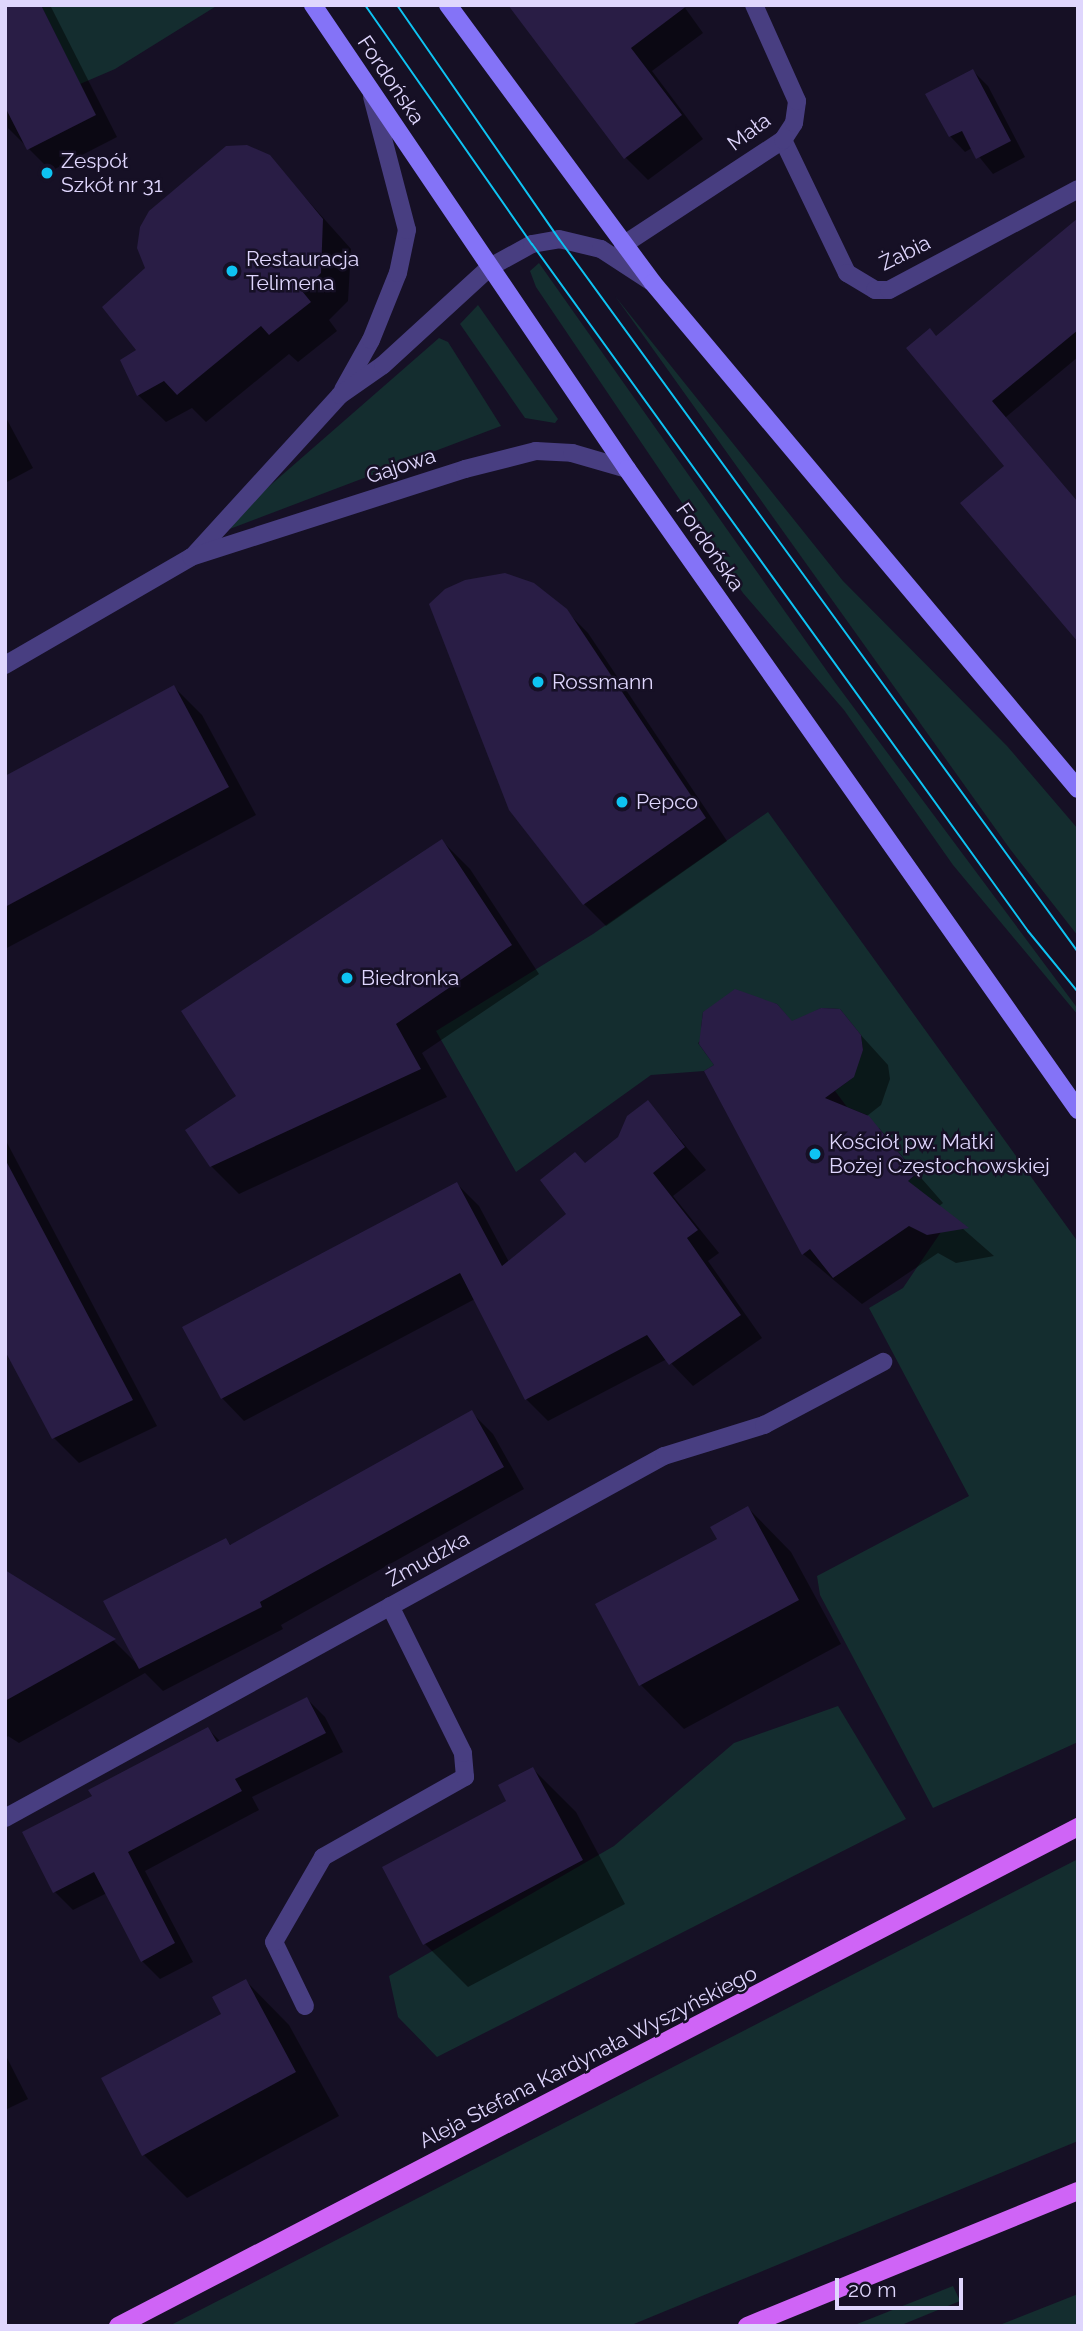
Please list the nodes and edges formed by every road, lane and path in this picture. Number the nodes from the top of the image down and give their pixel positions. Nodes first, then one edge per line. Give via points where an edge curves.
1 (313, 5) edge
2 (448, 5) edge
3 (754, 5) edge
4 (356, 70) junction
5 (783, 140) junction
6 (1078, 189) edge
7 (623, 245) junction
8 (490, 267) junction
9 (653, 283) junction
10 (340, 395) junction
11 (627, 469) junction
12 (191, 557) junction
13 (5, 665) edge
14 (1078, 789) edge
15 (1078, 1111) edge
16 (883, 1362) dead end
17 (390, 1606) junction
18 (5, 1818) edge
19 (1078, 1827) edge
20 (305, 2006) dead end
21 (1078, 2191) edge
22 (118, 2326) edge
23 (747, 2326) edge

1 - 4 main road, Fordońska
2 - 7 main road
3 - 5 street, Mała via 797,101 794,123
4 - 8 main road, Fordońska
4 - 10 street, Gajowa via 376,103 407,230 402,262 380,317
5 - 6 street, Żabia via 847,273 874,290 888,290
5 - 7 street, Mała
7 - 9 main road
8 - 9 street, Gajowa via 532,244 559,239 601,249
8 - 10 street, Gajowa via 383,365
8 - 11 main road, Fordońska
9 - 14 main road
10 - 12 street, Gajowa
11 - 12 street, Gajowa via 572,453 536,451
11 - 15 main road, Fordońska
12 - 13 street, Gajowa
16 - 17 street, Żmudzka via 764,1425 663,1456
17 - 18 street, Żmudzka
17 - 20 street via 463,1753 465,1777 323,1857 274,1942
19 - 22 main road, Aleja Stefana Kardynała Wyszyńskiego
21 - 23 main road

